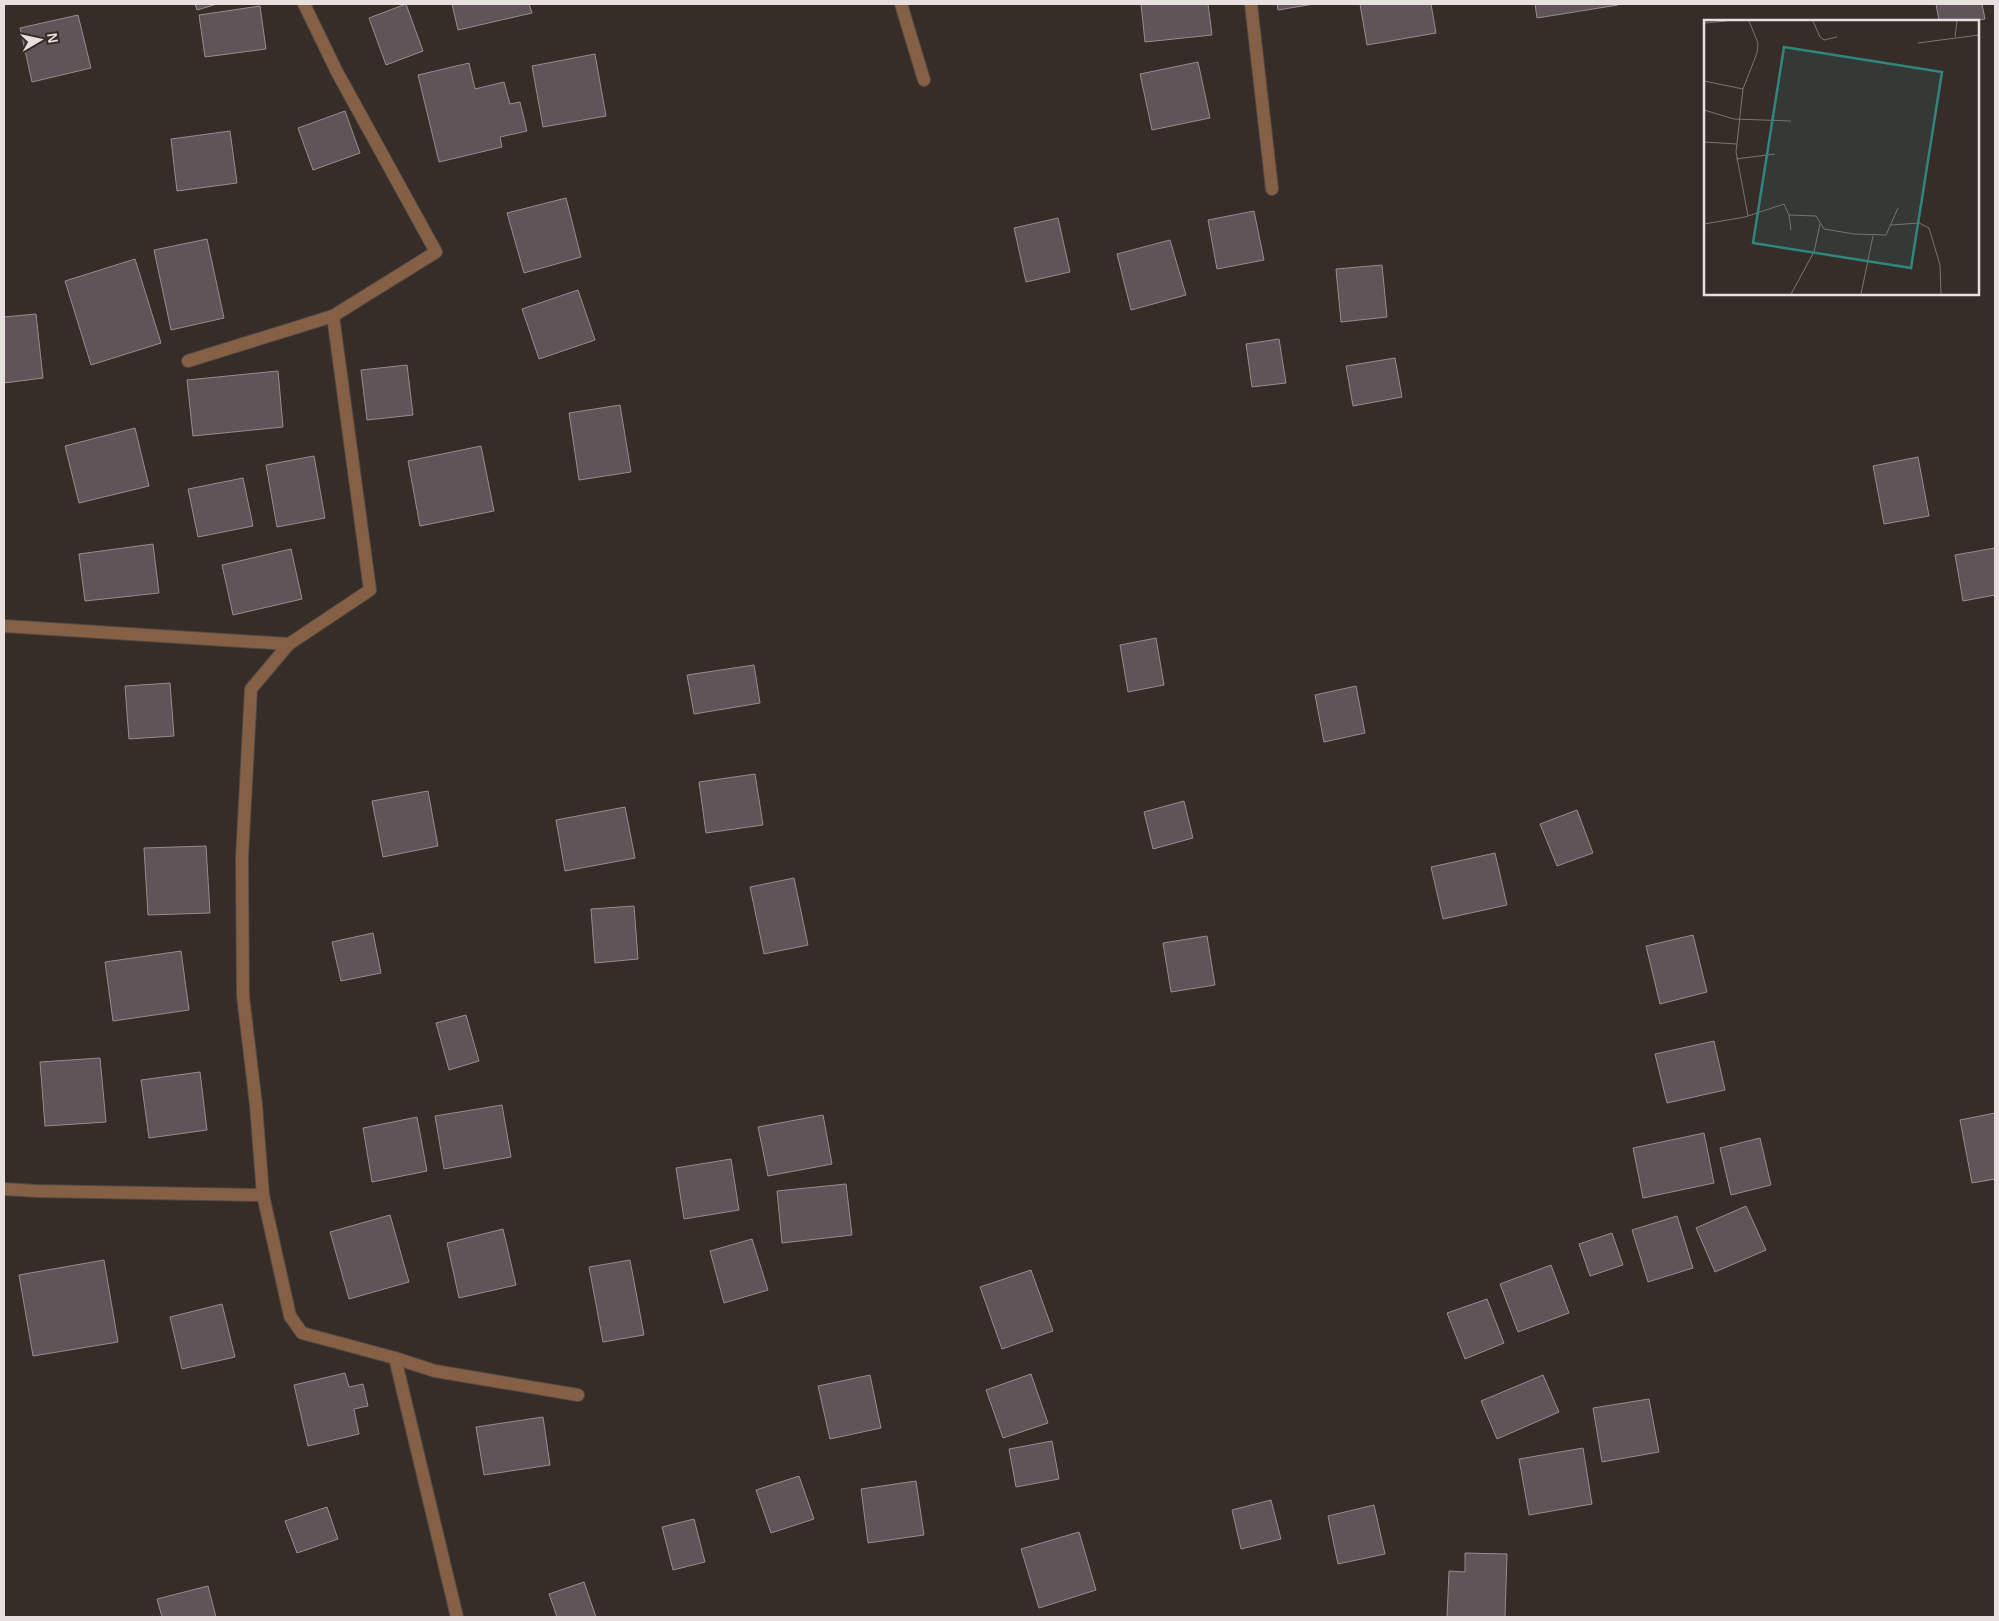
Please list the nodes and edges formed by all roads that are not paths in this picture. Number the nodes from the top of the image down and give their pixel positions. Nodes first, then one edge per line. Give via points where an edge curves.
1 (304, 4) edge
2 (901, 4) edge
3 (1251, 4) edge
4 (924, 80) dead end
5 (1272, 189) dead end
6 (333, 316) junction
7 (188, 361) dead end
8 (4, 626) edge
9 (289, 644) junction
10 (4, 1189) edge
11 (263, 1195) junction
12 (395, 1358) junction
13 (578, 1395) dead end
14 (457, 1617) edge

1 - 6 street via 337,72 436,252
2 - 4 street
3 - 5 street
6 - 7 street
6 - 9 street via 370,590
8 - 9 street
9 - 11 street via 251,689 242,858 243,996
10 - 11 street
11 - 12 street via 290,1316 302,1334
12 - 13 street via 435,1371
12 - 14 street

